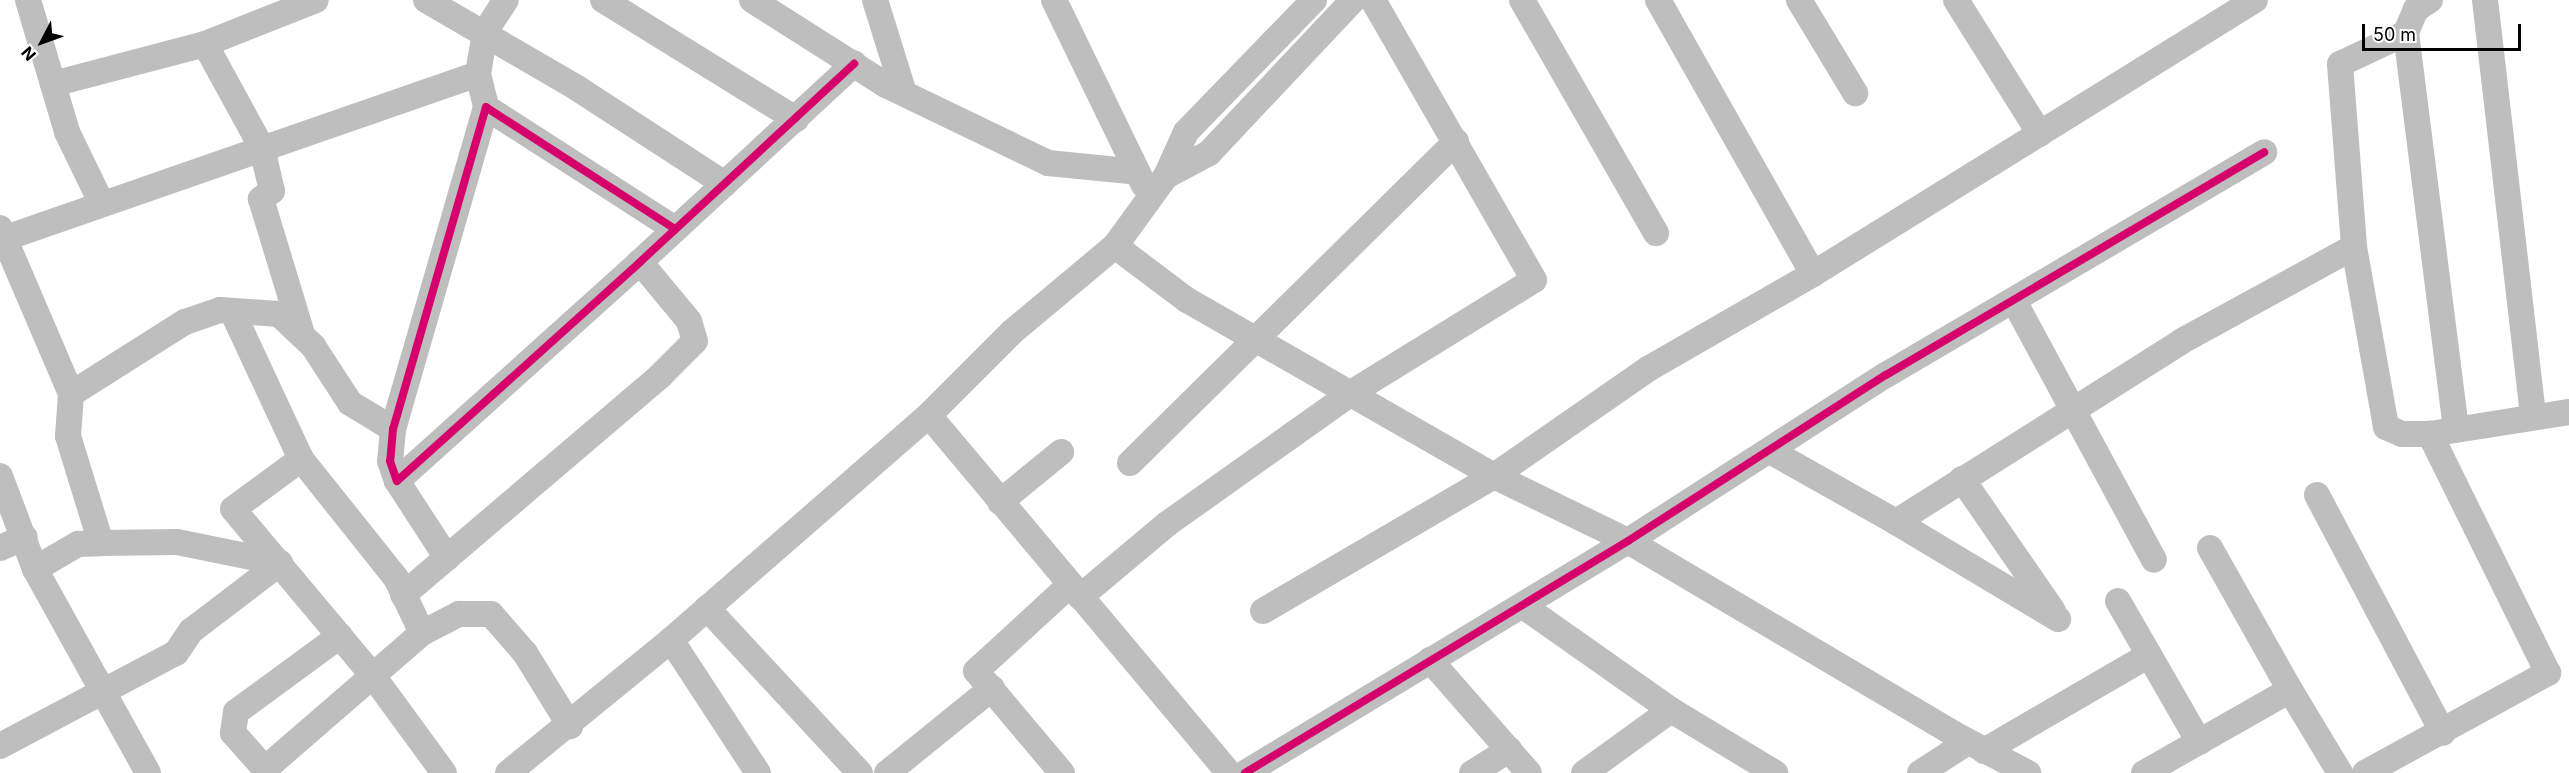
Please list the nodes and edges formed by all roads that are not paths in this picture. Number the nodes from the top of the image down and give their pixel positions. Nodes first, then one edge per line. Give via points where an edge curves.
1 (28, 0) edge
2 (316, 0) edge
3 (426, 0) edge
4 (506, 0) edge
5 (603, 0) edge
6 (752, 0) edge
7 (875, 0) edge
8 (1054, 0) edge
9 (1314, 0) edge
10 (1353, 0) edge
11 (1373, 0) edge
12 (1522, 0) edge
13 (1658, 0) edge
14 (1799, 0) edge
15 (1956, 0) edge
16 (2255, 0) edge
17 (2430, 0) edge
18 (2485, 0) edge
19 (485, 32) junction
20 (2406, 33) junction
21 (205, 44) junction
22 (854, 64) junction
23 (478, 74) junction
24 (53, 84) junction
25 (904, 93) junction
26 (1855, 93) dead end
27 (486, 107) junction
28 (796, 119) junction
29 (2040, 134) junction
30 (1456, 142) junction
31 (262, 148) junction
32 (2264, 152) dead end
33 (1138, 172) junction
34 (1166, 176) junction
35 (725, 184) junction
36 (1150, 196) junction
37 (102, 204) junction
38 (675, 229) junction
39 (1656, 233) dead end
40 (1, 236) edge
41 (1115, 246) junction
42 (2354, 248) junction
43 (640, 262) junction
44 (1813, 274) junction
45 (2014, 301) junction
46 (232, 311) junction
47 (303, 337) junction
48 (1262, 339) junction
49 (1351, 393) junction
50 (71, 394) junction
51 (2069, 409) junction
52 (2569, 412) edge
53 (929, 415) junction
54 (2533, 416) junction
55 (2456, 428) junction
56 (393, 429) junction
57 (2430, 434) junction
58 (1770, 451) junction
59 (1061, 452) dead end
60 (301, 459) junction
61 (1130, 463) dead end
62 (0, 476) edge
63 (1494, 476) junction
64 (1962, 479) junction
65 (397, 481) junction
66 (2317, 495) dead end
67 (1000, 501) junction
68 (1896, 522) junction
69 (25, 537) junction
70 (1628, 541) junction
71 (101, 543) junction
72 (0, 548) edge
73 (2210, 548) dead end
74 (447, 558) junction
75 (2154, 560) dead end
76 (280, 563) junction
77 (35, 569) junction
78 (1075, 591) junction
79 (403, 595) junction
80 (2118, 601) dead end
81 (1522, 606) junction
82 (707, 608) junction
83 (1263, 611) dead end
84 (423, 633) junction
85 (340, 636) junction
86 (671, 640) junction
87 (2149, 655) junction
88 (1430, 660) junction
89 (373, 676) junction
90 (992, 688) junction
91 (2290, 690) junction
92 (100, 693) junction
93 (1671, 710) junction
94 (570, 726) junction
95 (2444, 733) junction
96 (2199, 742) junction
97 (0, 746) edge
98 (1976, 746) junction
99 (1509, 750) junction
100 (148, 773) edge
101 (444, 773) edge
102 (508, 773) edge
103 (758, 773) edge
104 (860, 773) edge
105 (887, 773) edge
106 (1062, 773) edge
107 (1229, 773) edge
108 (1245, 773) edge
109 (1472, 773) edge
110 (1529, 773) edge
111 (1584, 773) edge
112 (1775, 773) edge
113 (1920, 773) edge
114 (2028, 773) edge
115 (2144, 773) edge
116 (2340, 773) edge
117 (2365, 773) edge

1 - 24 street
2 - 21 street
3 - 19 street
4 - 19 street
5 - 28 street
6 - 22 street
7 - 25 street
8 - 33 street
9 - 34 street via 1186,132
10 - 34 street via 1209,153
11 - 30 street
12 - 39 street
13 - 44 street
14 - 26 street
15 - 29 street
16 - 29 street
17 - 20 street via 2416,9
18 - 54 street
19 - 23 street
19 - 35 street
20 - 42 street via 2340,64
20 - 55 street
21 - 24 street
21 - 31 street
22 - 25 street
22 - 28 street
23 - 27 street
23 - 31 street
24 - 37 street via 67,132
25 - 33 street via 1048,163
27 - 38 street
27 - 56 street
28 - 35 street
29 - 44 street
30 - 48 street
30 - 49 street via 1534,280
31 - 37 street
31 - 47 street via 272,192 261,199
32 - 45 street
33 - 36 street
34 - 36 street
35 - 38 street
36 - 41 street
37 - 40 street
38 - 43 street
40 - 50 street
41 - 48 street via 1188,300
41 - 53 street via 1012,332
42 - 51 street via 2290,279
42 - 57 street via 2386,427 2402,434
43 - 65 street
43 - 74 street via 688,321 695,341
44 - 63 street via 1648,369
45 - 51 street
45 - 58 street via 1886,375
46 - 47 street via 279,314
46 - 50 street via 185,322
46 - 60 street
47 - 56 street via 350,403
48 - 49 street
48 - 61 street
49 - 63 street
49 - 78 street
50 - 71 street via 68,436
51 - 64 street
51 - 75 street
52 - 54 street
53 - 67 street
53 - 82 street
54 - 55 street
55 - 57 street
56 - 65 street via 390,461
57 - 95 street via 2548,673
58 - 68 street
58 - 70 street
59 - 67 street
60 - 76 street via 233,509
60 - 79 street via 396,578
62 - 69 street
63 - 70 street
63 - 83 street
64 - 68 street
64 - 68 street via 2058,619
65 - 74 street
66 - 95 street
67 - 78 street
69 - 72 street
69 - 77 street
70 - 81 street
70 - 98 street
71 - 76 street via 177,542
71 - 77 street via 78,544
73 - 91 street
74 - 79 street
76 - 85 street
76 - 92 street via 191,631 176,653
77 - 92 street
78 - 90 street via 976,671
78 - 107 street
79 - 84 street
80 - 87 street
81 - 88 street
81 - 93 street
82 - 86 street
82 - 104 street
84 - 89 street
84 - 94 street via 459,614 491,614 525,653
85 - 89 street
85 - 89 street via 236,712 233,733 265,769
86 - 94 street
86 - 103 street
87 - 96 street
87 - 98 street
88 - 99 street
88 - 108 street
89 - 101 street
90 - 105 street
90 - 106 street
91 - 96 street
91 - 116 street
92 - 97 street
92 - 100 street
93 - 111 street
93 - 112 street
94 - 102 street
95 - 117 street
96 - 115 street
98 - 113 street
98 - 114 street
99 - 109 street
99 - 110 street

